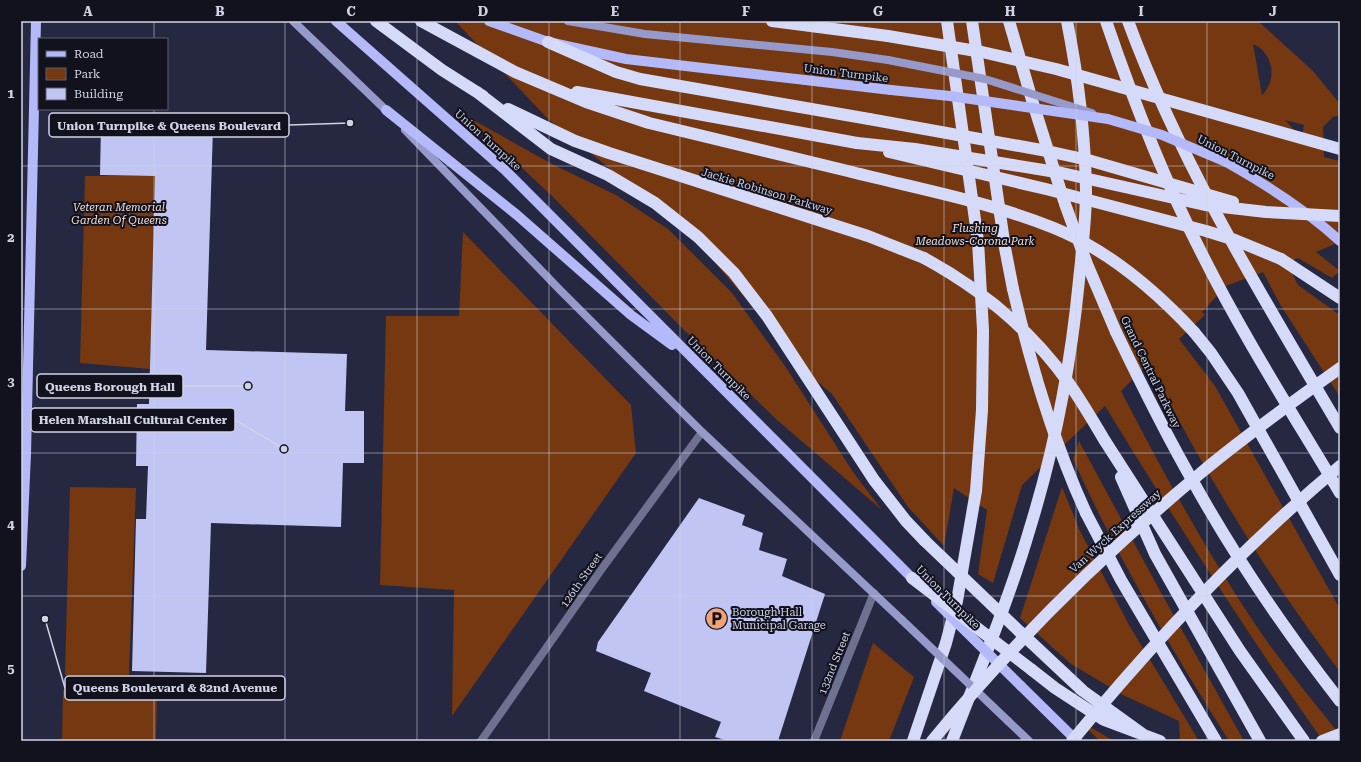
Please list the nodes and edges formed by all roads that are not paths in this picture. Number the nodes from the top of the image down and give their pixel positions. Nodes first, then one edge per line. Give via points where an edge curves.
1 (36, 21) edge
2 (293, 21) edge
3 (336, 21) edge
4 (376, 21) edge
5 (421, 21) edge
6 (490, 21) edge
7 (568, 21) edge
8 (772, 21) edge
9 (947, 21) edge
10 (972, 21) edge
11 (1009, 21) edge
12 (1067, 21) edge
13 (1106, 21) edge
14 (1128, 21) edge
15 (548, 42) junction
16 (550, 87) junction
17 (477, 92) junction
18 (386, 110) junction
19 (1108, 119) junction
20 (857, 143) junction
21 (1340, 149) edge
22 (1266, 212) junction
23 (1340, 216) edge
24 (1340, 240) edge
25 (1340, 298) edge
26 (697, 364) junction
27 (1340, 368) edge
28 (1338, 424) edge
29 (702, 432) junction
30 (1105, 441) junction
31 (1340, 466) edge
32 (1340, 493) edge
33 (21, 566) edge
34 (1340, 575) edge
35 (912, 578) junction
36 (874, 594) junction
37 (1340, 701) edge
38 (1340, 734) edge
39 (1144, 735) junction
40 (481, 741) edge
41 (814, 741) edge
42 (913, 741) edge
43 (932, 741) edge
44 (952, 741) edge
45 (1029, 741) edge
46 (1072, 741) edge
47 (1077, 741) edge
48 (1160, 741) edge
49 (1216, 741) edge
50 (1260, 741) edge
51 (1304, 741) edge
52 (1322, 741) edge

1 - 33 main road
2 - 18 main road
3 - 26 main road, Union Turnpike via 505,170
4 - 17 highway, Jackie Robinson Parkway via 442,70
5 - 16 highway via 481,55
6 - 15 main road, Union Turnpike
7 - 19 main road, Union Turnpike, bridge via 645,34 888,60 985,79
8 - 21 highway, bridge via 888,36 982,52 1056,69
9 - 42 highway via 978,241 983,330 980,445 972,526 958,602
10 - 49 highway, bridge via 1013,289 1042,399 1086,514 1121,580
11 - 37 highway, Grand Central Parkway, bridge via 1065,204 1116,332 1196,487 1279,617
12 - 44 highway via 1078,94 1086,193 1078,289 1068,362 1048,460 1030,528
13 - 32 highway via 1149,136 1201,253
14 - 28 highway via 1168,119 1221,224
15 - 19 main road, Union Turnpike, bridge via 626,59 950,96
15 - 22 highway, bridge via 616,72 640,79 1047,151 1088,160
16 - 20 highway
16 - 34 highway, bridge via 649,123 993,208 1055,228 1085,244 1134,276 1175,312 1211,353 1238,393
17 - 30 highway, Jackie Robinson Parkway, bridge via 575,141 678,177 868,236 924,258 986,297 1034,339 1068,382
17 - 39 highway, bridge via 551,149 608,175 654,203 698,237 729,267 767,316 874,480 906,521 1083,691
18 - 26 main road via 517,215 631,315
18 - 29 main road
19 - 24 main road, Union Turnpike, bridge via 1162,135 1226,162 1277,191
20 - 22 highway, bridge via 915,149 1062,173 1205,205
20 - 25 highway, bridge via 914,159 1050,190 1235,240 1281,259
22 - 23 highway, bridge
26 - 35 main road, Union Turnpike
27 - 43 highway, Van Wyck Expressway, bridge via 1214,462 1110,552 1023,639
29 - 36 main road
29 - 40 street, 126th Street
30 - 50 highway via 1155,554
30 - 51 highway via 1240,651
31 - 46 highway, bridge via 1247,547 1196,599
35 - 39 highway, bridge via 1055,688 1104,720
35 - 47 main road, Union Turnpike, bridge
36 - 41 street, 132nd Street
36 - 45 main road, bridge
38 - 52 highway
39 - 48 highway

